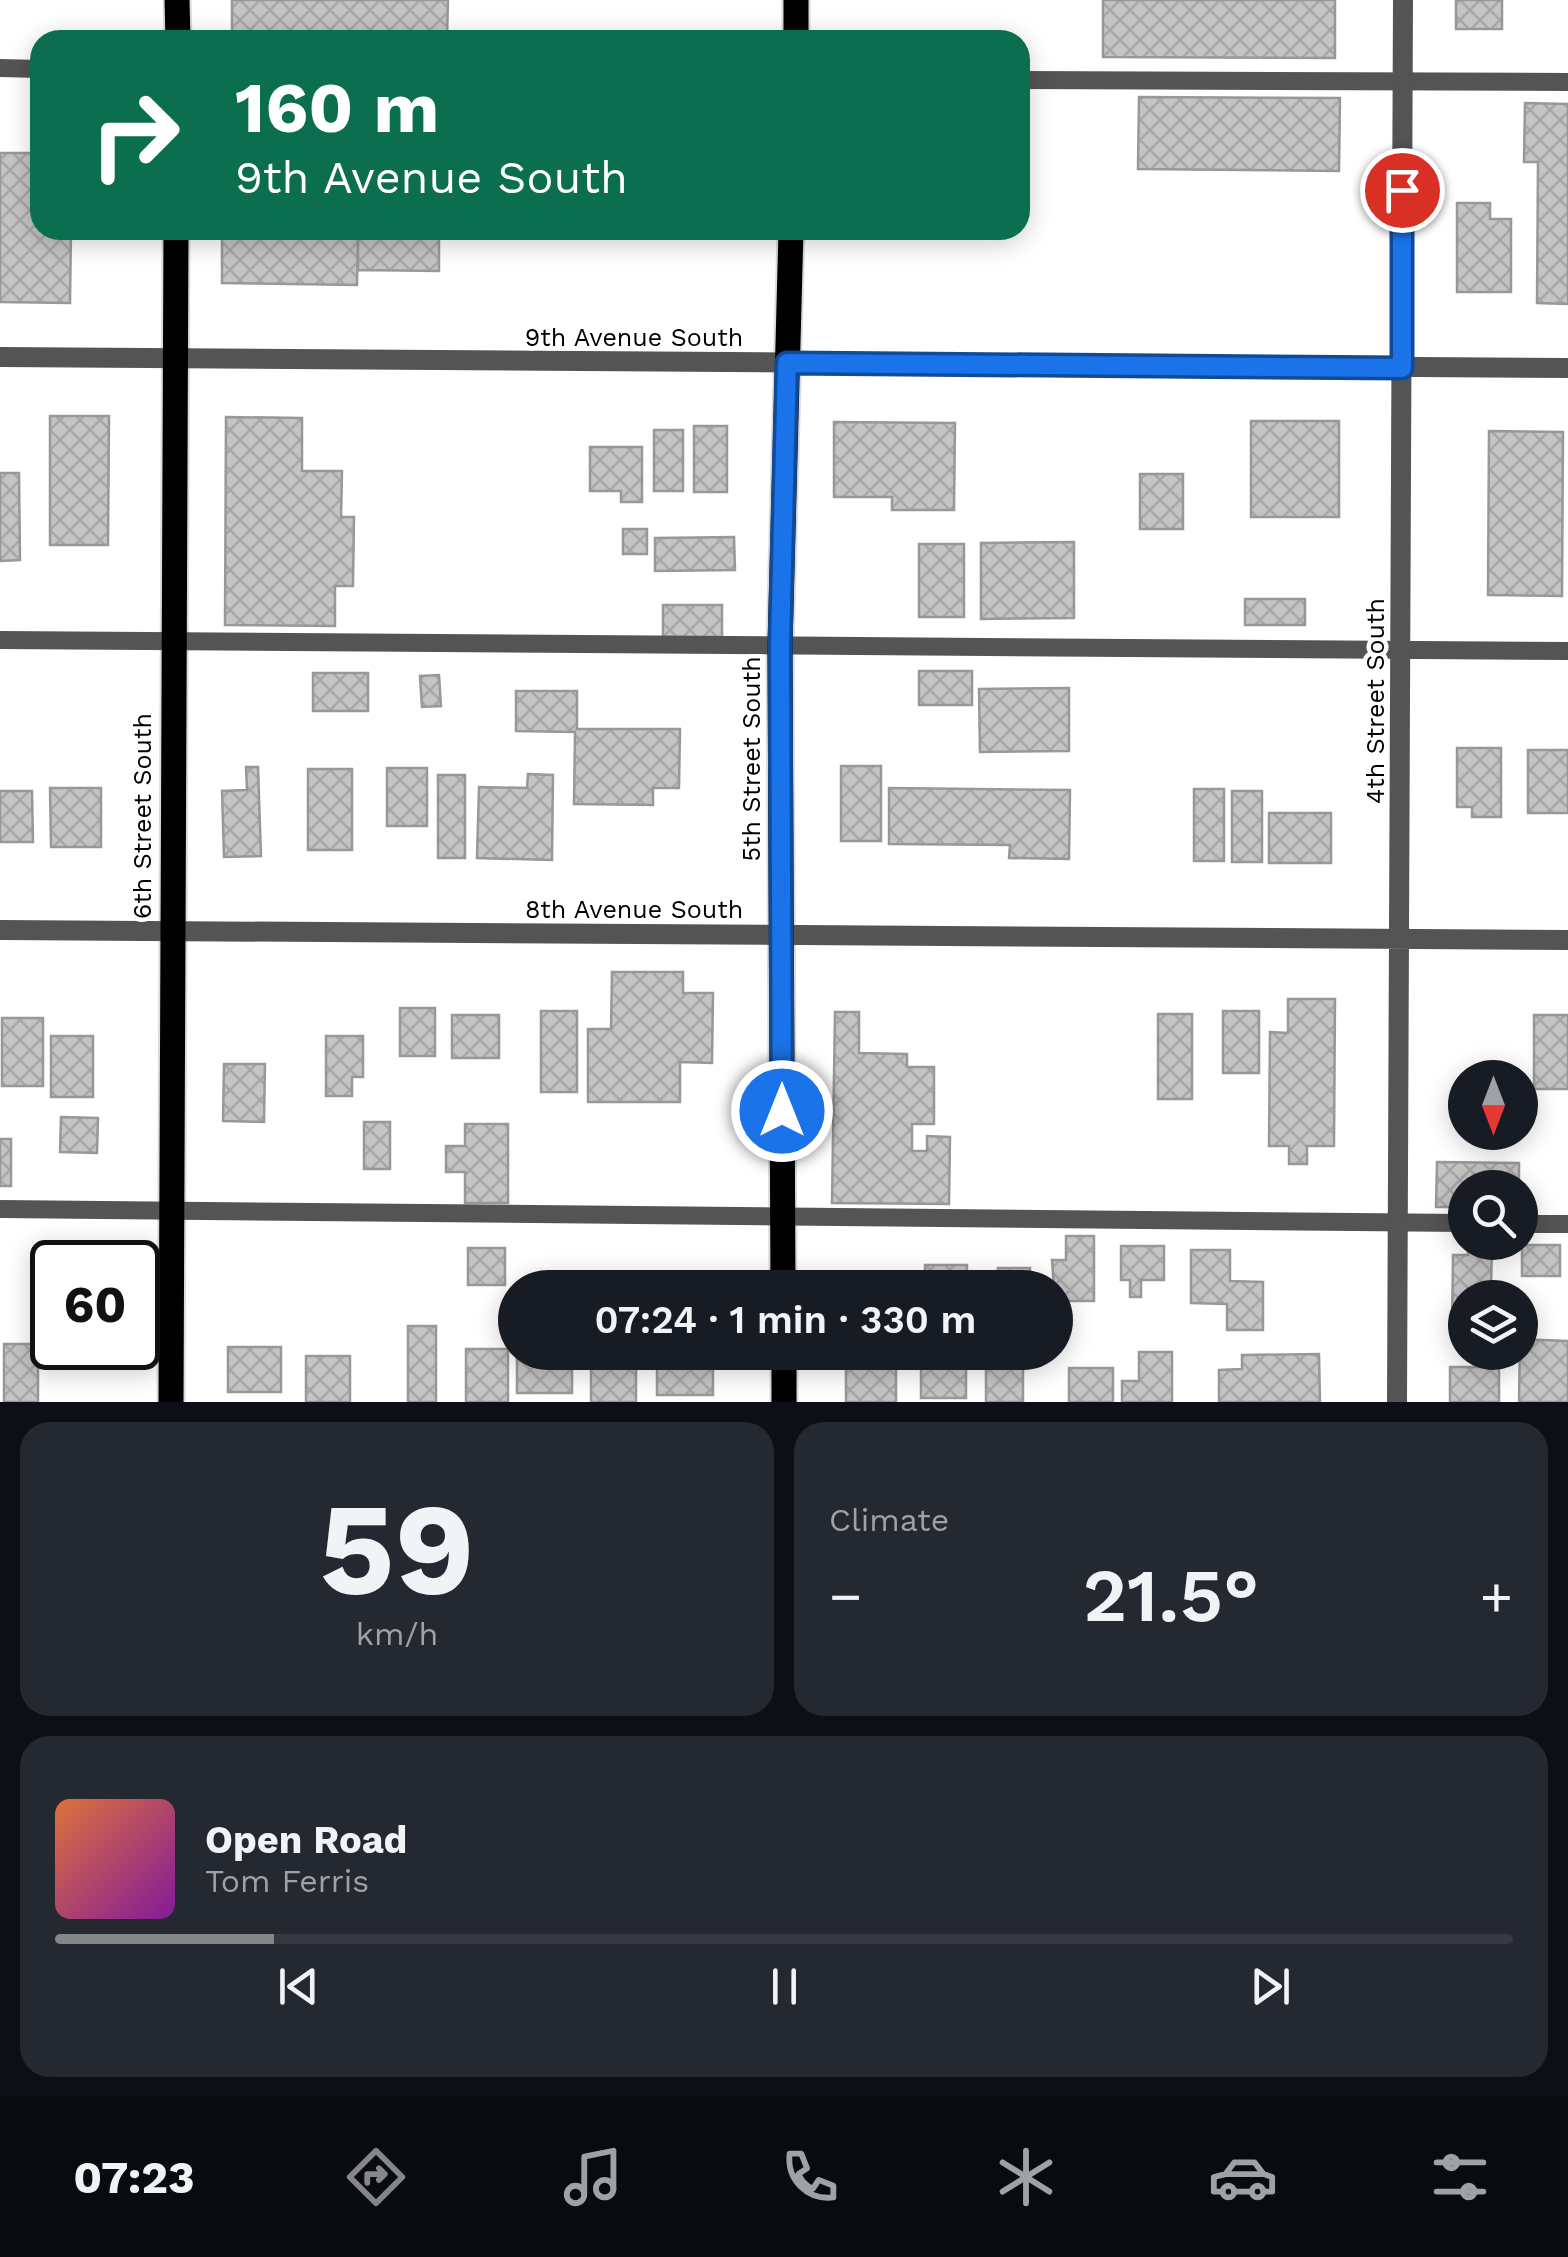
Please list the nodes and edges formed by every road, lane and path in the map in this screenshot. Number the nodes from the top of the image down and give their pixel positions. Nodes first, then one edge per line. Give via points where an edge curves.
1 (177, 0) edge
2 (796, 0) edge
3 (1403, 0) edge
4 (178, 30) edge
5 (796, 30) edge
6 (0, 68) edge
7 (30, 68) edge
8 (1030, 80) edge
9 (1402, 82) junction
10 (1568, 82) edge
11 (176, 240) edge
12 (791, 240) edge
13 (0, 357) edge
14 (175, 359) junction
15 (787, 363) junction
16 (1402, 368) junction
17 (1568, 368) edge
18 (0, 640) edge
19 (173, 640) junction
20 (780, 646) junction
21 (1400, 649) junction
22 (1568, 651) edge
23 (0, 930) edge
24 (171, 931) junction
25 (781, 935) junction
26 (1400, 938) junction
27 (1568, 940) edge
28 (0, 1209) edge
29 (172, 1210) junction
30 (783, 1217) junction
31 (1398, 1222) junction
32 (1448, 1223) edge
33 (1538, 1224) edge
34 (1568, 1224) edge
35 (784, 1270) edge
36 (784, 1370) edge
37 (172, 1402) edge
38 (784, 1402) edge
39 (1396, 1402) edge

1 - 4 main road
2 - 5 main road
3 - 9 street, 4th Street South
6 - 7 lane
8 - 9 lane
9 - 10 lane
9 - 16 street, 4th Street South
11 - 14 main road, 6th Street South
12 - 15 main road, 5th Street South
13 - 14 street, 9th Avenue South
14 - 15 street, 9th Avenue South
14 - 19 main road, 6th Street South
15 - 16 street, 9th Avenue South
15 - 20 main road, 5th Street South
16 - 17 street, 9th Avenue South
16 - 21 street, 4th Street South
18 - 19 lane
19 - 20 lane
19 - 24 main road, 6th Street South
20 - 21 lane
20 - 25 main road, 5th Street South
21 - 22 lane
21 - 26 street, 4th Street South
23 - 24 street, 8th Avenue South
24 - 25 street, 8th Avenue South
24 - 29 main road, 6th Street South
25 - 26 street, 8th Avenue South
25 - 30 main road, 5th Street South
26 - 27 street, 8th Avenue South
26 - 31 street, 4th Street South
28 - 29 lane
29 - 30 lane
29 - 37 main road, 6th Street South
30 - 31 lane
30 - 35 main road, 5th Street South
31 - 32 lane
31 - 39 street, 4th Street South
33 - 34 lane
36 - 38 main road

